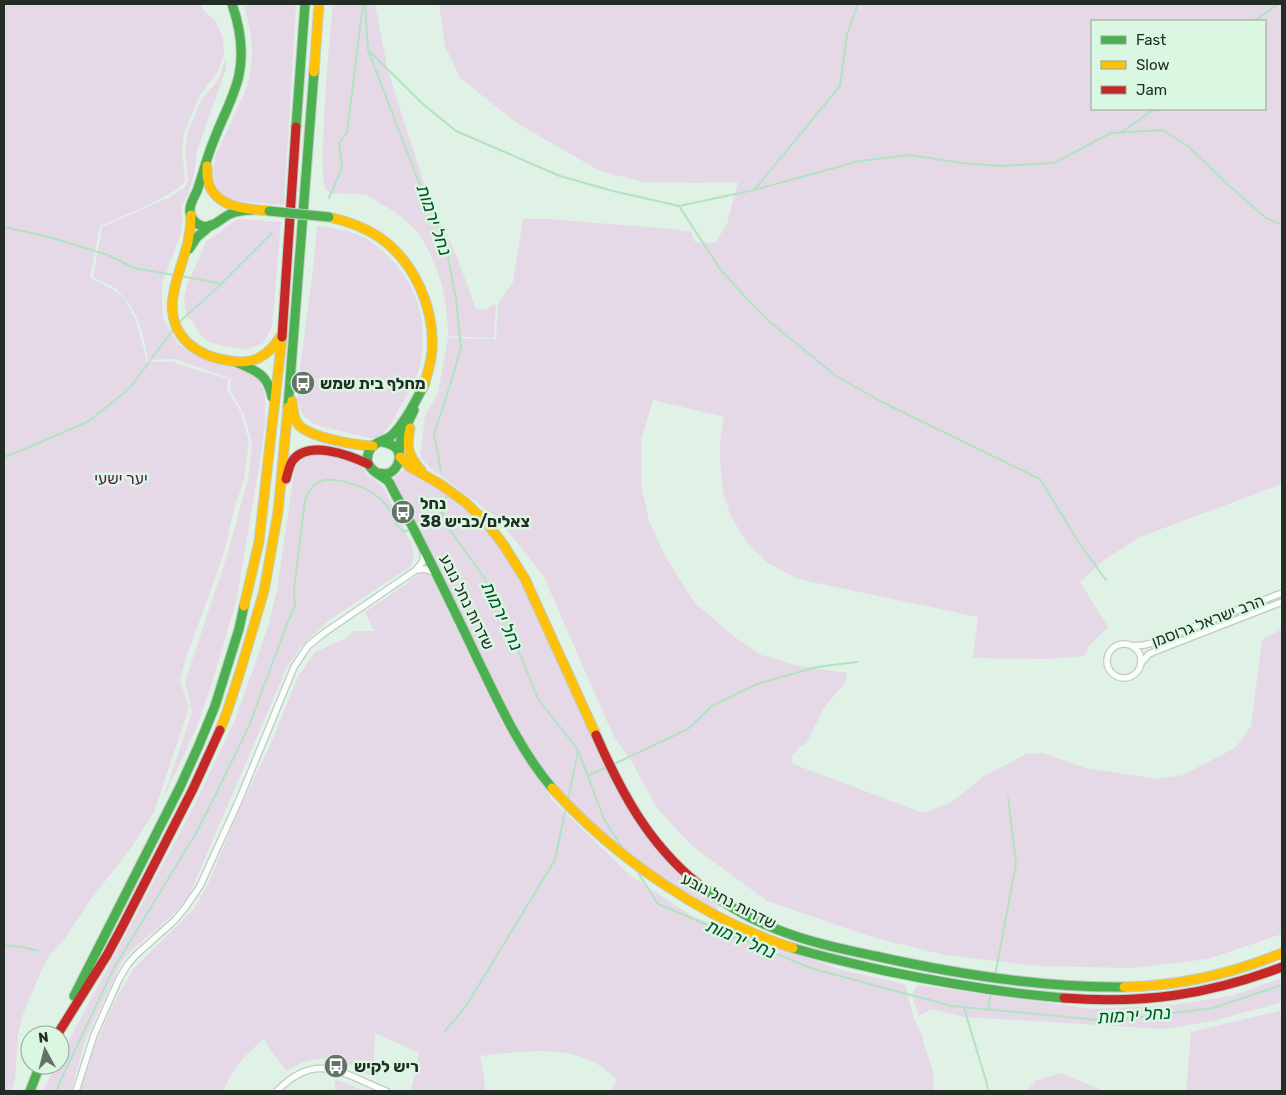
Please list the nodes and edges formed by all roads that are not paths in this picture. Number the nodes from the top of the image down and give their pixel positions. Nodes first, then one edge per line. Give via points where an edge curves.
1 (232, 4) edge
2 (305, 4) edge
3 (319, 4) edge
4 (208, 158) junction
5 (217, 198) junction
6 (193, 201) junction
7 (252, 210) junction
8 (191, 214) junction
9 (215, 223) junction
10 (184, 257) junction
11 (282, 335) junction
12 (236, 362) junction
13 (292, 368) junction
14 (425, 383) junction
15 (418, 400) junction
16 (273, 413) junction
17 (383, 442) junction
18 (373, 446) junction
19 (399, 454) junction
20 (368, 464) junction
21 (377, 473) junction
22 (428, 477) junction
23 (278, 512) junction
24 (423, 547) junction
25 (416, 570) junction
26 (437, 575) junction
27 (1282, 593) edge
28 (1282, 602) edge
29 (1132, 646) junction
30 (1141, 662) junction
31 (1282, 952) edge
32 (1282, 967) edge
33 (61, 1025) edge
34 (62, 1025) edge
35 (36, 1075) edge
36 (30, 1091) edge
37 (76, 1091) edge
38 (277, 1091) edge
39 (386, 1091) edge

1 - 4 main road via 242,43 239,78
2 - 11 main road
3 - 13 main road
4 - 5 main road via 208,180
4 - 6 main road
5 - 6 main road via 204,194
5 - 7 main road
5 - 9 main road via 222,215
6 - 8 main road
7 - 9 main road via 232,213
7 - 14 main road, bridge via 328,217 351,223 374,233 394,250 412,272 431,325 432,352
8 - 9 main road via 198,224
8 - 10 main road
9 - 10 main road via 197,237
10 - 12 main road via 172,298 177,327 190,344 200,350
11 - 12 main road via 260,358
11 - 16 main road
12 - 16 main road via 267,380
13 - 18 main road via 292,402 298,424 312,434
13 - 23 main road
14 - 15 main road
14 - 17 main road via 398,427
15 - 19 main road via 401,437
15 - 22 main road via 407,447 413,461
16 - 33 main road via 258,542 239,629 214,706 180,787
17 - 18 main road
17 - 19 main road via 392,444
18 - 20 main road via 368,454
19 - 21 main road via 398,466 393,471
19 - 22 main road, שדרות נחל נובע via 409,467
20 - 21 main road
20 - 23 main road via 326,450 300,453 289,469
21 - 24 main road, שדרות נחל נובע via 390,484
22 - 31 main road, שדרות נחל נובע via 471,507 514,559 618,784 639,820 690,878 742,914 796,936 886,959 978,976 1106,988 1185,982 1247,966
23 - 34 main road via 259,608 224,720 193,789 122,927
24 - 25 street via 423,561
24 - 26 main road, שדרות נחל נובע
25 - 26 street via 429,569
25 - 37 street via 324,633 308,646 294,666 200,886 175,920 128,964 94,1035
26 - 32 main road, שדרות נחל נובע via 520,744 556,794 641,869 736,925 783,945 890,972 986,989 1077,999 1136,1000 1188,994 1229,985
27 - 29 street, הרב ישראל גרוסמן via 1152,643
28 - 30 street, הרב ישראל גרוסמן via 1156,651
29 - 30 street via 1138,651
29 - 30 street via 1123,644 1112,648 1107,657 1108,668 1115,676 1126,678 1136,673
35 - 36 main road
38 - 39 street via 308,1070 324,1068 340,1071

